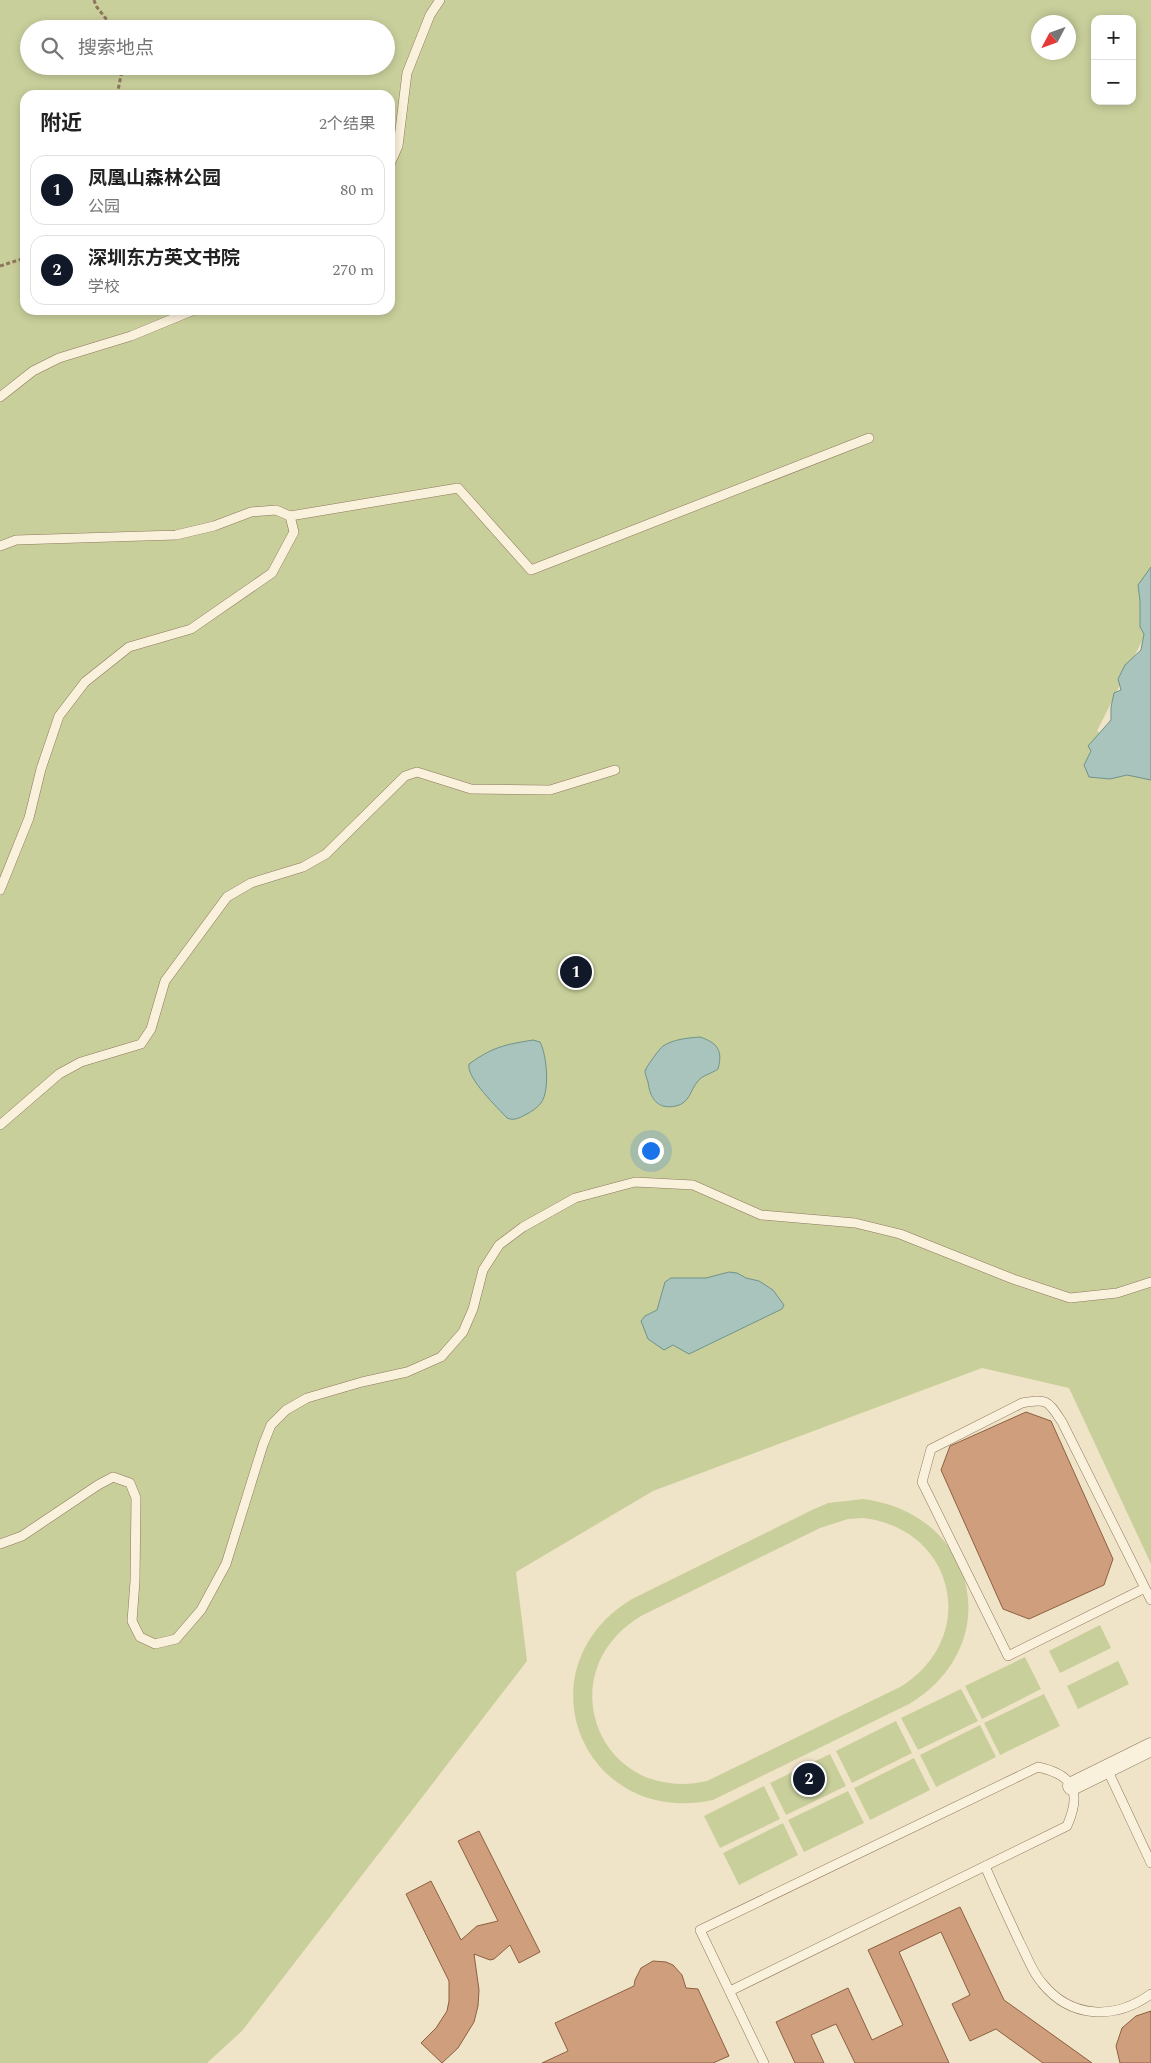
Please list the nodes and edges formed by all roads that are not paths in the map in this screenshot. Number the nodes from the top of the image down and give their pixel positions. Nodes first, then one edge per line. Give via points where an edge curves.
1 (440, 0) edge
2 (395, 153) edge
3 (182, 315) edge
4 (0, 397) edge
5 (869, 438) dead end
6 (290, 516) junction
7 (0, 546) edge
8 (615, 770) dead end
9 (0, 890) edge
10 (0, 1125) edge
11 (1151, 1282) edge
12 (0, 1544) edge
13 (1145, 1588) junction
14 (1151, 1600) edge
15 (1151, 1747) edge
16 (1107, 1769) junction
17 (1072, 1786) junction
18 (1151, 1863) edge
19 (984, 1866) junction
20 (730, 1991) junction
21 (1151, 1994) edge
22 (764, 2063) edge

1 - 2 lane via 430,15 407,73
3 - 4 lane via 131,336 59,358 33,371
5 - 6 lane via 531,570 458,488
6 - 7 lane via 276,510 251,512 214,526 176,535 16,540
6 - 9 lane via 294,532 272,573 191,629 129,647 80,688 59,716 29,818
8 - 10 lane via 550,790 470,789 417,772 405,776 326,854 303,868 251,883 227,897 165,981 151,1030 141,1044 81,1062 59,1074
11 - 12 lane via 1117,1293 1070,1298 900,1234 854,1223 761,1215 693,1185 635,1182 575,1198 523,1227 499,1245 483,1270 463,1332 441,1357 407,1372 307,1398 286,1410 271,1425 263,1445 226,1564 201,1610 176,1639 156,1644 140,1637 132,1621 136,1498 130,1483 113,1477 22,1536
13 - 13 lane via 1051,1404 1039,1400 1022,1403 932,1449 922,1482 1008,1656
13 - 14 lane
15 - 16 street
16 - 17 street
16 - 18 lane
17 - 19 lane via 1075,1800 1067,1826
17 - 20 lane via 1060,1774 1038,1767 700,1930
19 - 20 lane
19 - 21 lane via 1035,1974 1049,1991 1073,2007 1091,2012 1122,2010
20 - 22 lane

